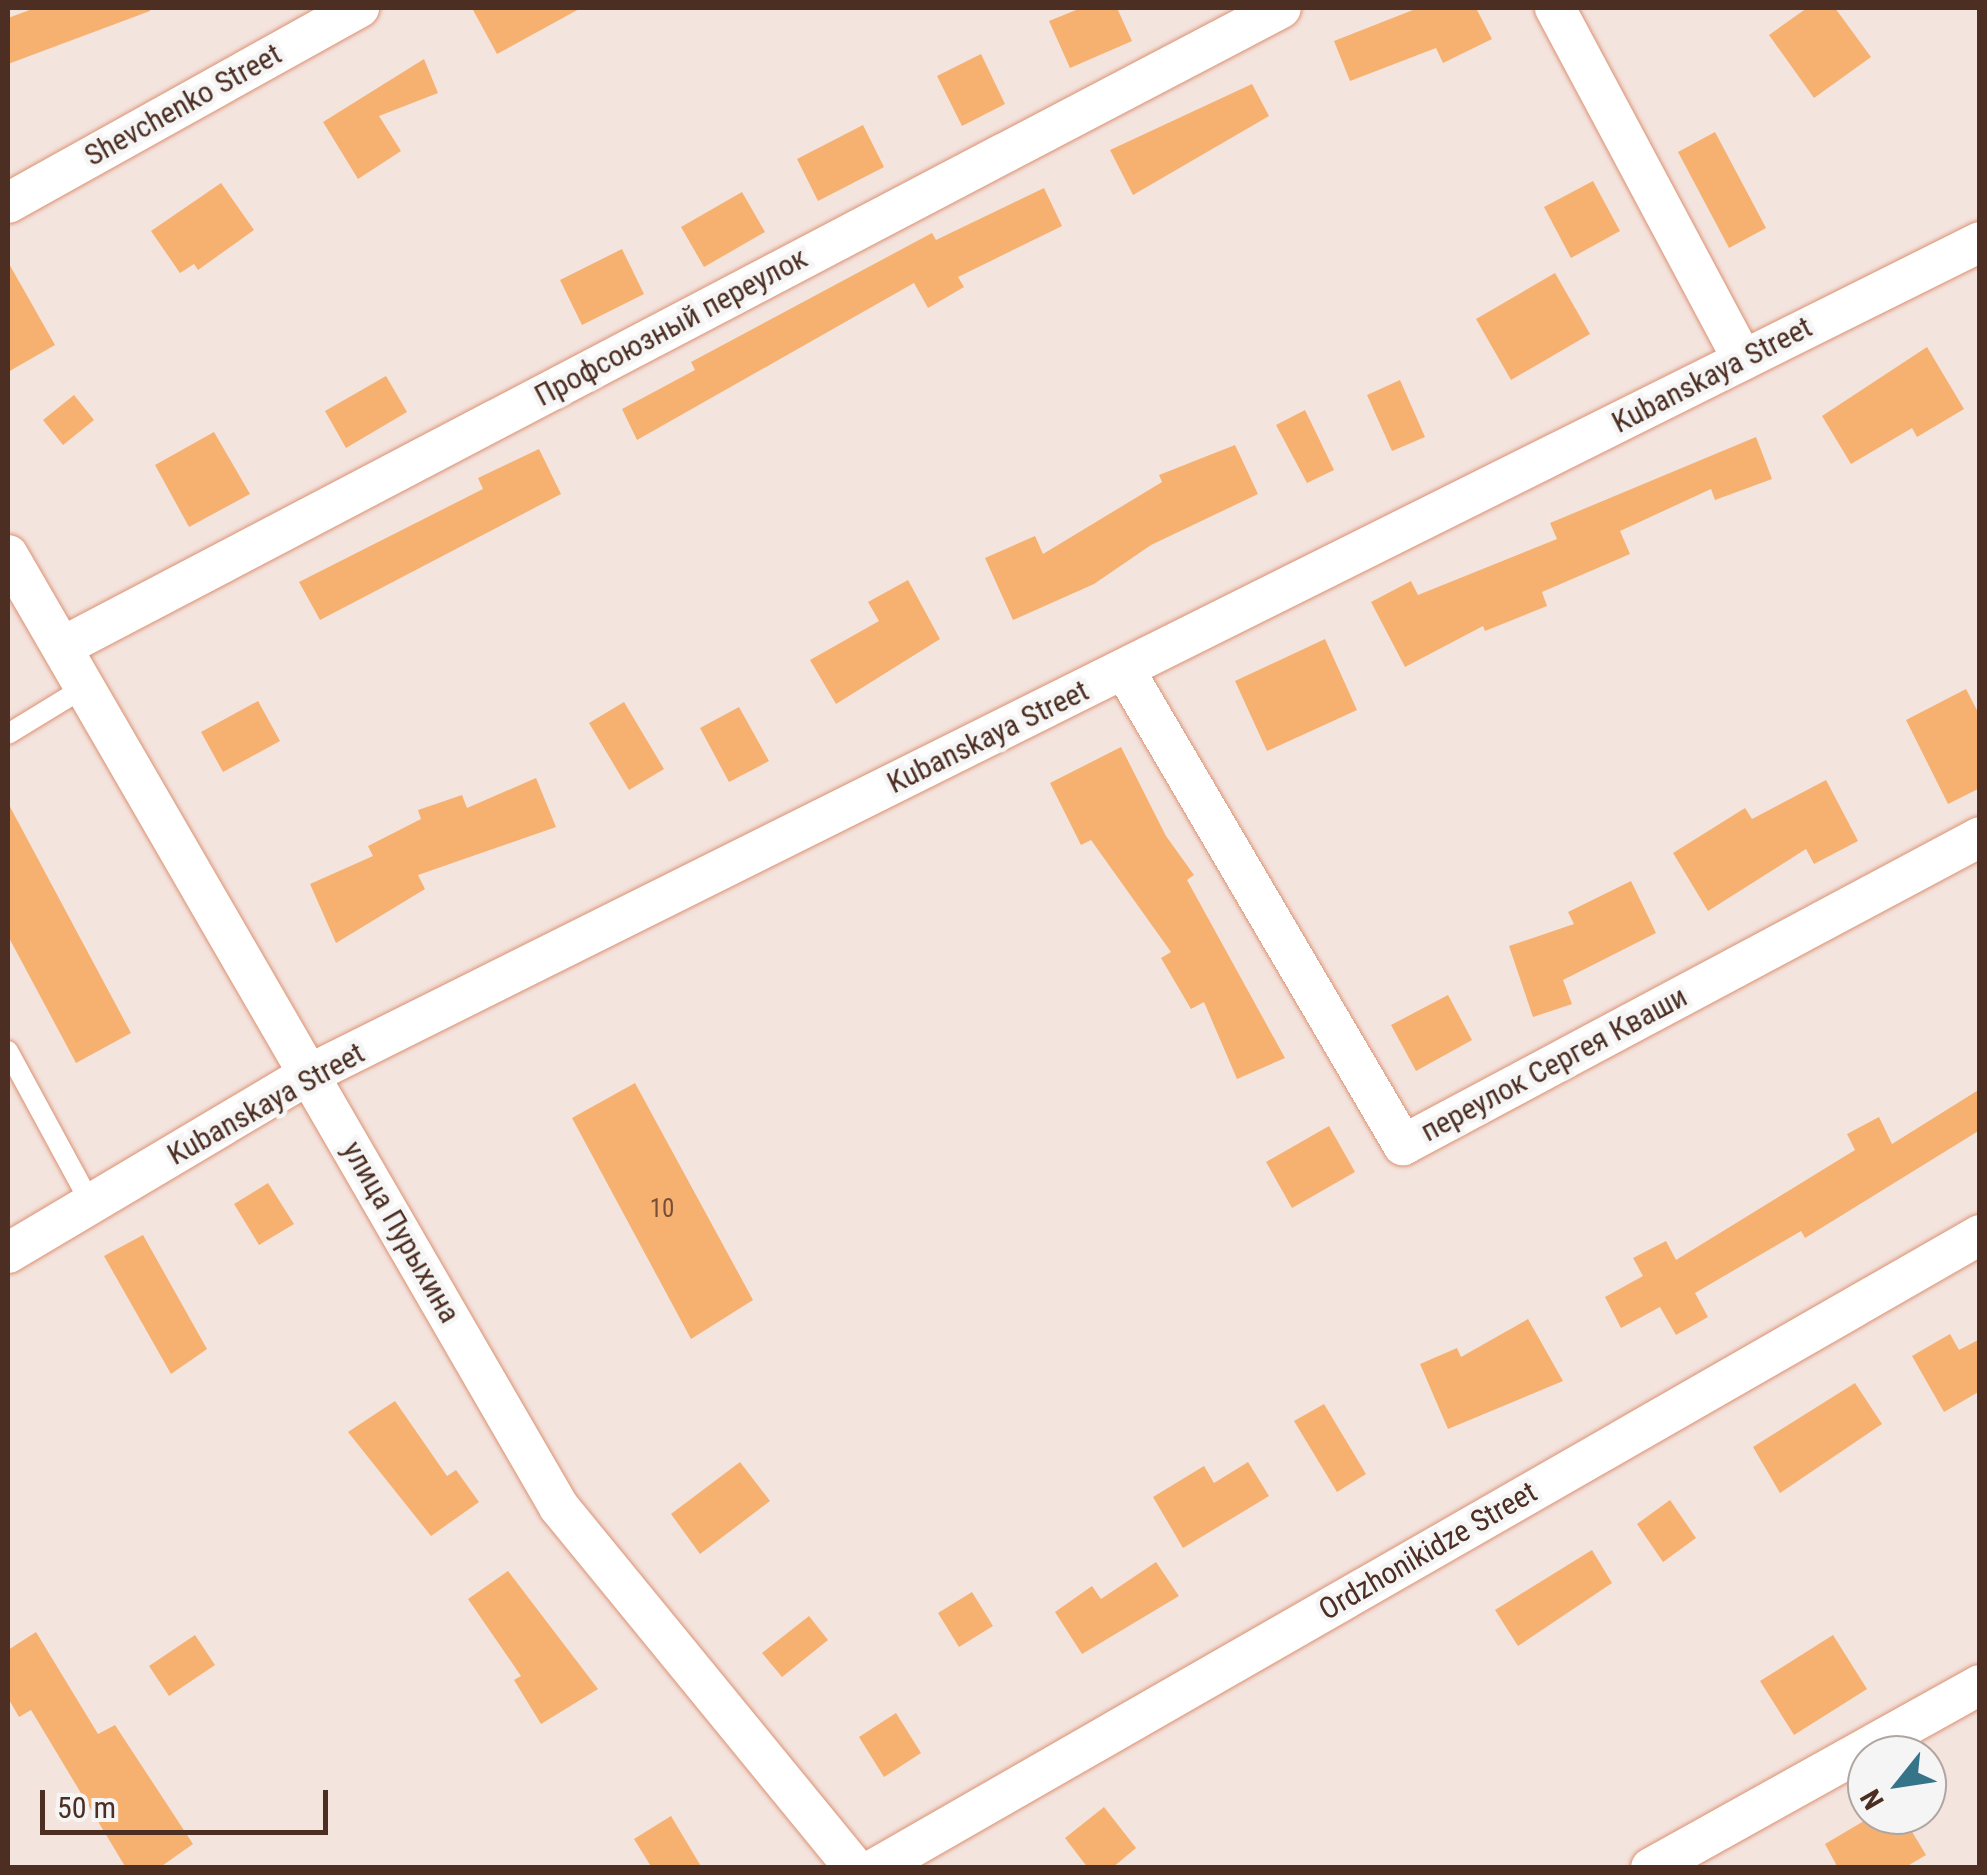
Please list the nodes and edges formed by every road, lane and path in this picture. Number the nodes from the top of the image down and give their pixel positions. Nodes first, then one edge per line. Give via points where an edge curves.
1 (359, 8) edge
2 (1281, 8) edge
3 (1555, 8) edge
4 (8, 203) edge
5 (1980, 242) edge
6 (1743, 360) junction
7 (8, 555) edge
8 (62, 648) junction
9 (1124, 669) junction
10 (85, 688) junction
11 (8, 734) edge
12 (1980, 837) edge
13 (8, 1051) edge
14 (310, 1074) junction
15 (91, 1204) junction
16 (1980, 1236) edge
17 (8, 1254) edge
18 (1980, 1685) edge
19 (854, 1868) edge
20 (876, 1868) edge
21 (1651, 1868) edge

1 - 4 street, Shevchenko Street
2 - 8 street, Профсоюзный переулок
3 - 6 street
5 - 6 street, Kubanskaya Street
6 - 9 street, Kubanskaya Street
7 - 8 street, улица Пурыхина
8 - 10 street, улица Пурыхина
9 - 12 street, переулок Сергея Кваши via 1403,1144
9 - 14 street, Kubanskaya Street
10 - 11 lane
10 - 14 street, улица Пурыхина
13 - 15 lane
14 - 15 street, Kubanskaya Street
14 - 19 street, улица Пурыхина via 559,1507
15 - 17 street, Kubanskaya Street
16 - 20 street, Ordzhonikidze Street
18 - 21 street

